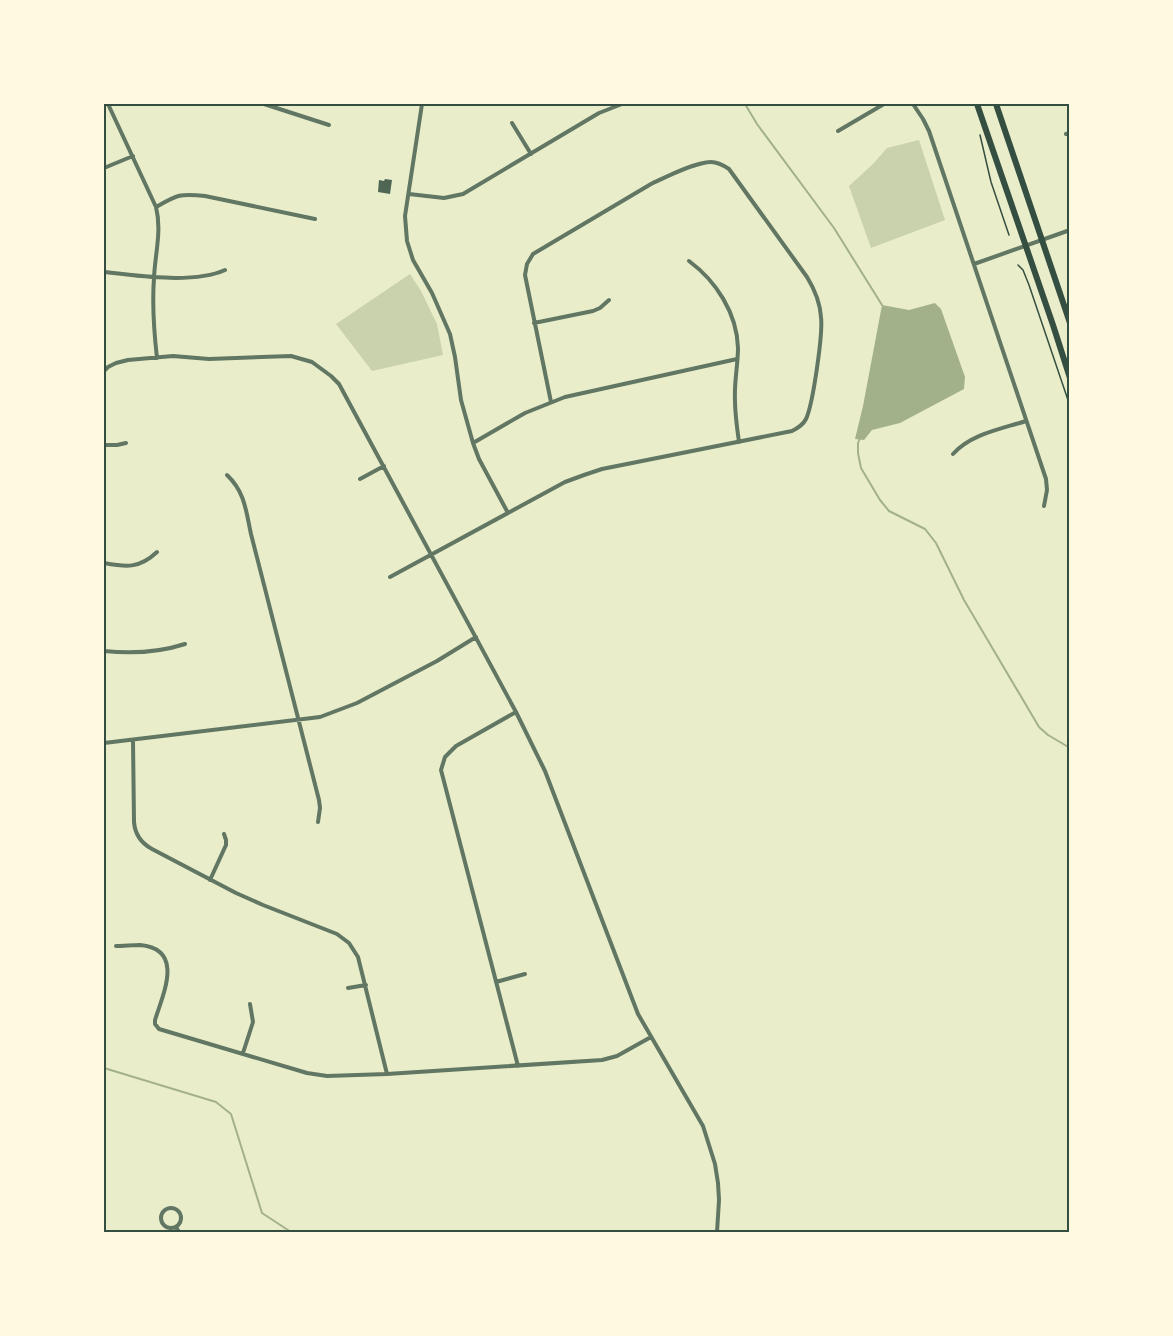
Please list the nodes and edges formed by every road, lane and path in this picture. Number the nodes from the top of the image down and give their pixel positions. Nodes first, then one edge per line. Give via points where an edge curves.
1 (108, 104) edge
2 (264, 104) edge
3 (422, 104) edge
4 (622, 104) edge
5 (884, 104) edge
6 (913, 104) edge
7 (977, 104) edge
8 (996, 104) edge
9 (512, 123) dead end
10 (329, 126) dead end
11 (838, 131) dead end
12 (980, 136) dead end
13 (531, 154) junction
14 (133, 156) junction
15 (104, 168) edge
16 (408, 194) junction
17 (156, 207) junction
18 (315, 219) dead end
19 (1070, 230) edge
20 (1009, 235) dead end
21 (1042, 240) junction
22 (1026, 246) junction
23 (690, 261) dead end
24 (974, 264) junction
25 (1018, 265) dead end
26 (225, 270) dead end
27 (104, 272) edge
28 (154, 278) junction
29 (609, 300) dead end
30 (534, 323) junction
31 (1070, 323) edge
32 (157, 358) junction
33 (737, 359) junction
34 (104, 370) edge
35 (1070, 378) edge
36 (551, 402) junction
37 (1070, 406) edge
38 (1026, 421) junction
39 (740, 442) junction
40 (126, 443) dead end
41 (473, 443) junction
42 (104, 445) edge
43 (953, 454) dead end
44 (384, 466) junction
45 (227, 475) dead end
46 (360, 479) dead end
47 (1044, 506) dead end
48 (508, 513) junction
49 (157, 552) dead end
50 (432, 554) junction
51 (104, 563) edge
52 (390, 577) dead end
53 (476, 637) junction
54 (184, 645) dead end
55 (104, 651) edge
56 (516, 712) junction
57 (300, 720) junction
58 (133, 740) junction
59 (104, 742) edge
60 (318, 822) dead end
61 (224, 834) dead end
62 (210, 880) junction
63 (116, 946) dead end
64 (525, 974) dead end
65 (496, 982) junction
66 (366, 985) junction
67 (348, 988) dead end
68 (250, 1004) dead end
69 (651, 1037) junction
70 (243, 1053) junction
71 (518, 1066) junction
72 (387, 1074) junction
73 (176, 1227) junction
74 (179, 1233) edge
75 (717, 1233) edge

1 - 14 street
2 - 10 street
3 - 16 street
4 - 13 street via 599,113
5 - 11 street
6 - 24 street via 929,131
7 - 22 highway
8 - 21 highway
9 - 13 street
12 - 20 path
13 - 16 street via 463,194 444,198
14 - 15 street
14 - 17 street
16 - 41 street via 408,247 450,334
17 - 18 street via 174,196 188,194
17 - 28 street via 159,228
19 - 21 street
21 - 22 street
21 - 31 highway
22 - 24 street
22 - 35 highway
23 - 33 street via 713,283 727,306 737,336
24 - 38 street
25 - 37 path via 1029,285
26 - 28 street via 198,277
27 - 28 street
28 - 32 street
29 - 30 street via 593,311
30 - 36 street
30 - 39 street via 525,271 537,250 651,184 706,162 724,165 807,277 817,296 822,322 804,423 792,431
32 - 34 street via 128,360
32 - 44 street via 291,356 312,363 339,384
33 - 36 street
33 - 39 street via 735,399
36 - 41 street
38 - 43 street via 973,439
38 - 47 street via 1046,479
39 - 48 street via 602,469 565,482
40 - 42 street
41 - 48 street
44 - 46 street
44 - 50 street
45 - 57 street via 243,496
48 - 50 street
49 - 51 street via 132,566
50 - 52 street
50 - 53 street
53 - 56 street
53 - 57 street via 357,703
54 - 55 street via 153,652
56 - 65 street via 456,746 445,757 441,770
56 - 69 street via 545,771 632,1001
57 - 58 street
57 - 60 street via 319,800
58 - 59 street
58 - 62 street via 137,834 145,845
61 - 62 street via 226,845
62 - 66 street via 343,937 358,957
63 - 70 street via 146,946 159,952 167,964 168,977 155,1020 159,1029
64 - 65 street
65 - 71 street
66 - 67 street
66 - 72 street
68 - 70 street via 253,1022
69 - 71 street via 609,1059
69 - 75 street via 698,1116 710,1145 718,1183
70 - 72 street via 307,1073
71 - 72 street
73 - 73 street via 181,1219 179,1213 165,1211 164,1225
73 - 74 street

